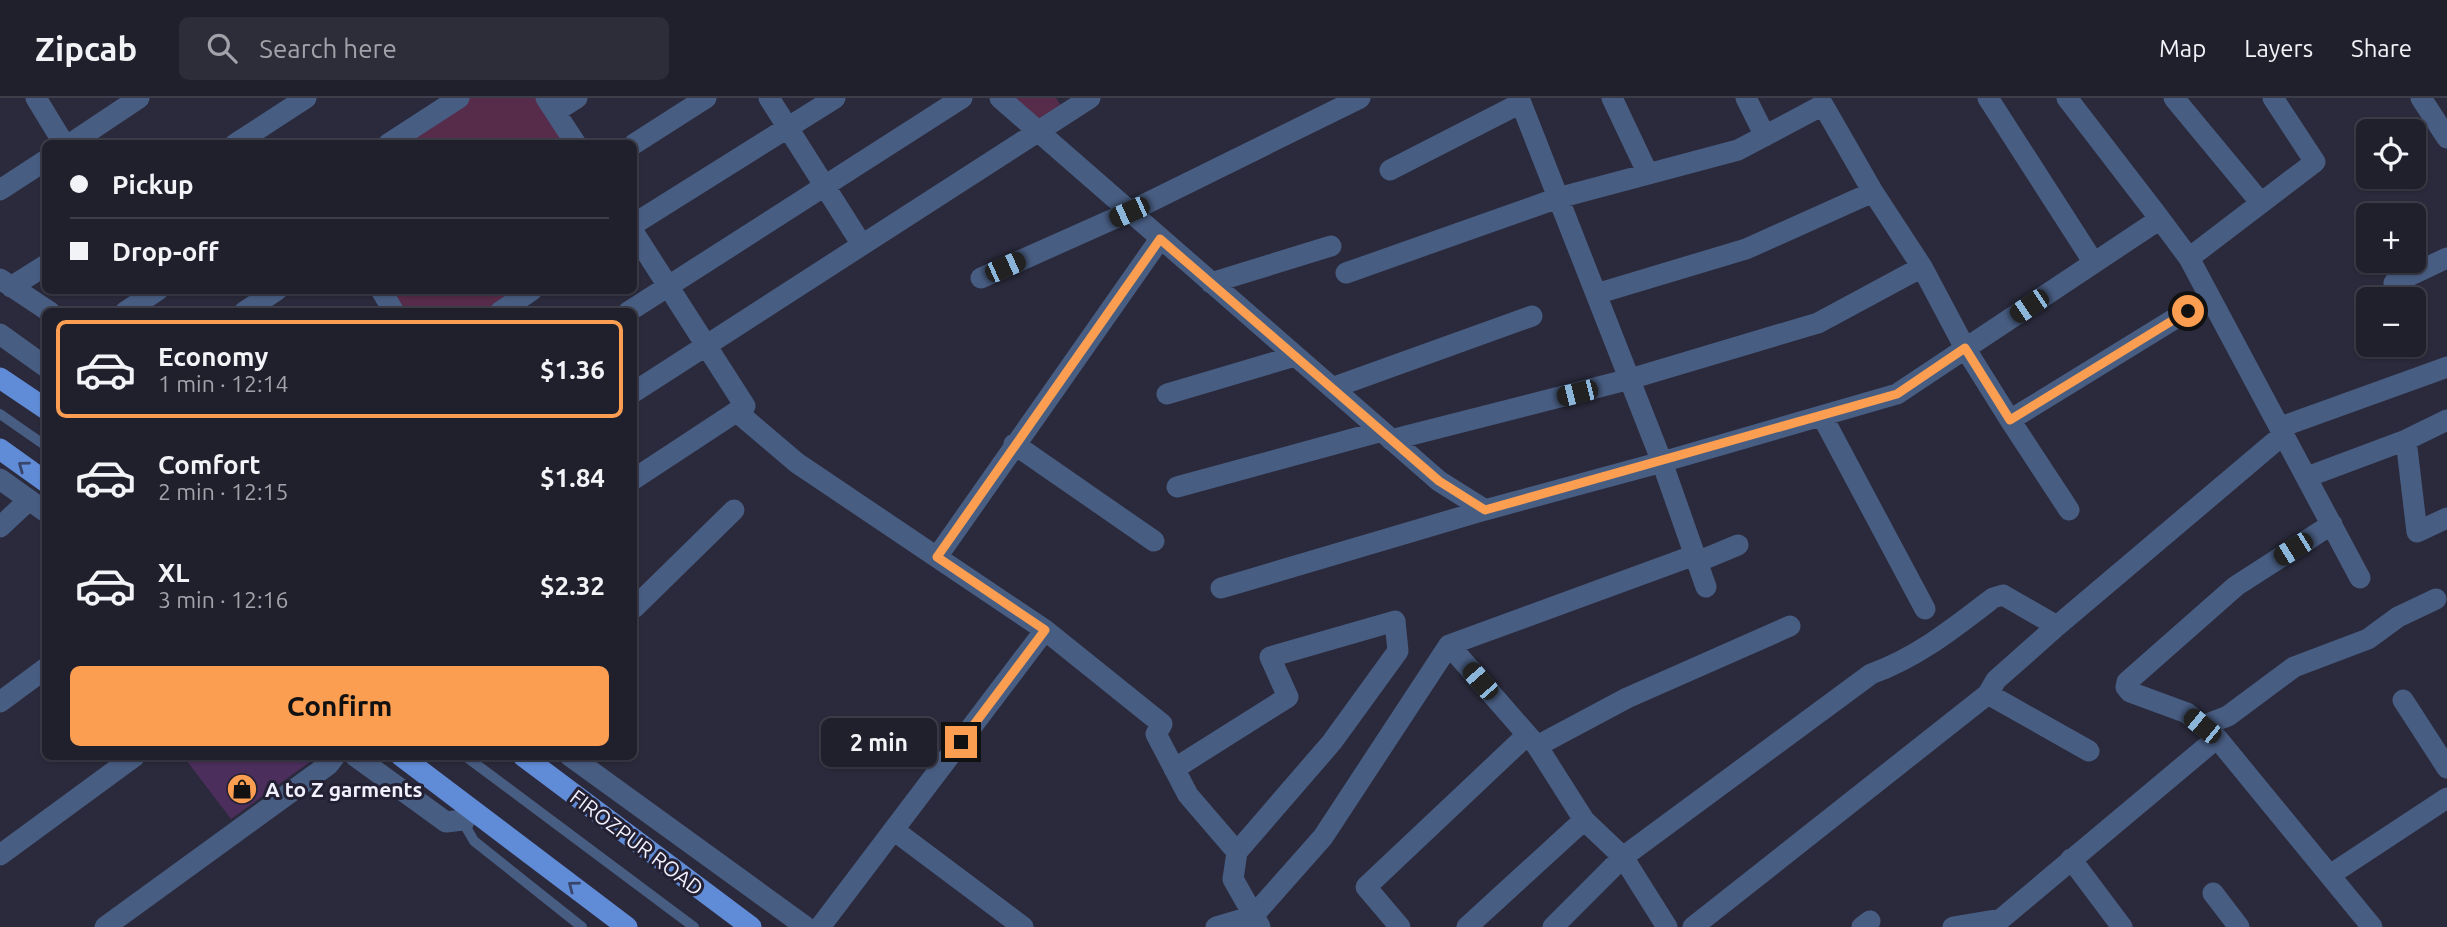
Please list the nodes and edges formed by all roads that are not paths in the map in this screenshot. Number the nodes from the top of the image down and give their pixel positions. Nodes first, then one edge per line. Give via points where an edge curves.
1 (36, 98) edge
2 (139, 98) edge
3 (306, 98) edge
4 (459, 98) edge
5 (577, 98) edge
6 (706, 98) edge
7 (769, 98) edge
8 (835, 98) edge
9 (962, 98) edge
10 (1000, 98) edge
11 (1090, 98) edge
12 (1360, 98) edge
13 (1612, 98) edge
14 (1746, 98) edge
15 (1988, 98) edge
16 (2067, 98) edge
17 (2174, 98) edge
18 (2273, 98) edge
19 (2421, 98) edge
20 (1520, 101) edge
21 (1821, 102) edge
22 (551, 105) edge
23 (1061, 106) edge
24 (787, 128) junction
25 (1038, 132) junction
26 (1765, 136) junction
27 (2447, 138) edge
28 (62, 140) edge
29 (76, 140) edge
30 (241, 140) edge
31 (394, 140) edge
32 (573, 140) edge
33 (637, 142) edge
34 (42, 163) edge
35 (1390, 170) dead end
36 (1648, 174) junction
37 (824, 186) junction
38 (0, 190) edge
39 (1873, 192) junction
40 (1558, 198) junction
41 (2261, 203) junction
42 (1129, 212) junction
43 (2160, 219) junction
44 (637, 222) edge
45 (637, 238) edge
46 (1160, 239) junction
47 (862, 245) junction
48 (1331, 246) dead end
49 (2189, 258) junction
50 (2447, 258) edge
51 (2094, 263) junction
52 (42, 267) edge
53 (1922, 267) junction
54 (1346, 273) dead end
55 (981, 278) dead end
56 (6, 283) edge
57 (1211, 283) junction
58 (2394, 283) dead end
59 (666, 287) junction
60 (1596, 293) junction
61 (152, 294) edge
62 (271, 294) edge
63 (526, 294) edge
64 (2210, 298) junction
65 (44, 308) edge
66 (131, 308) edge
67 (250, 308) edge
68 (506, 308) edge
69 (634, 308) edge
70 (1532, 316) dead end
71 (0, 334) edge
72 (705, 347) junction
73 (1965, 348) junction
74 (1295, 356) junction
75 (42, 364) edge
76 (2447, 367) edge
77 (0, 378) edge
78 (1630, 379) junction
79 (1332, 388) junction
80 (637, 390) edge
81 (1167, 394) dead end
82 (42, 406) edge
83 (737, 412) junction
84 (0, 414) edge
85 (1822, 416) junction
86 (2010, 420) junction
87 (2447, 420) edge
88 (2283, 431) junction
89 (1387, 436) junction
90 (2406, 440) junction
91 (42, 443) edge
92 (1014, 444) junction
93 (0, 449) edge
94 (1662, 462) junction
95 (637, 477) edge
96 (2307, 477) junction
97 (0, 479) edge
98 (42, 479) edge
99 (1177, 487) dead end
100 (37, 506) edge
101 (734, 510) dead end
102 (1485, 510) junction
103 (2069, 510) dead end
104 (2447, 518) edge
105 (2332, 524) junction
106 (0, 527) edge
107 (1154, 541) dead end
108 (1738, 545) dead end
109 (937, 557) junction
110 (1696, 559) junction
111 (2360, 578) dead end
112 (1706, 587) dead end
113 (1221, 588) dead end
114 (2436, 599) dead end
115 (637, 605) edge
116 (1925, 609) dead end
117 (2057, 625) junction
118 (1790, 626) dead end
119 (1045, 630) junction
120 (1449, 645) junction
121 (42, 671) edge
122 (1989, 694) junction
123 (2403, 700) dead end
124 (0, 702) edge
125 (2210, 732) junction
126 (1532, 740) junction
127 (2089, 751) dead end
128 (130, 760) edge
129 (332, 760) edge
130 (361, 760) edge
131 (406, 760) edge
132 (471, 760) edge
133 (528, 760) edge
134 (575, 760) edge
135 (2447, 768) edge
136 (1174, 769) junction
137 (619, 792) junction
138 (2447, 798) edge
139 (473, 811) junction
140 (603, 816) junction
141 (1584, 820) junction
142 (895, 831) junction
143 (1237, 852) junction
144 (0, 855) edge
145 (1623, 857) junction
146 (2071, 859) junction
147 (2330, 875) junction
148 (2213, 893) dead end
149 (1257, 921) edge
150 (2004, 923) edge
151 (1660, 925) edge
152 (105, 927) edge
153 (582, 927) edge
154 (627, 927) edge
155 (694, 927) edge
156 (750, 927) edge
157 (806, 927) edge
158 (820, 927) edge
159 (1023, 927) edge
160 (1216, 927) edge
161 (1400, 927) edge
162 (1467, 927) edge
163 (1553, 927) edge
164 (1693, 927) edge
165 (1954, 927) edge
166 (2122, 927) edge
167 (2239, 927) edge
168 (2372, 927) edge

1 - 28 street
2 - 29 street
3 - 30 street
4 - 31 street
5 - 22 street
6 - 33 street
7 - 24 street
8 - 24 street
9 - 37 street
10 - 25 street
11 - 23 street
12 - 42 street
13 - 36 street
14 - 26 street
15 - 51 street
16 - 43 street
17 - 41 street
18 - 41 street via 2315,162
19 - 27 street
20 - 35 street
20 - 40 street
21 - 26 street
21 - 39 street
22 - 32 street
23 - 25 street
24 - 37 street
24 - 44 street
25 - 42 street
25 - 47 street
26 - 36 street via 1738,150
34 - 38 street
36 - 40 street
37 - 47 street
37 - 59 street
39 - 53 street
39 - 60 street via 1746,249
40 - 54 street
40 - 60 street
41 - 49 street
42 - 46 street
42 - 55 street
43 - 49 street
43 - 51 street
45 - 59 street
46 - 57 street
46 - 92 street
47 - 72 street
48 - 57 street
49 - 64 street
50 - 58 street
51 - 73 street
52 - 56 street
53 - 73 street
53 - 78 street via 1818,323
56 - 65 street
57 - 74 street
59 - 69 street
59 - 72 street
60 - 78 street
61 - 66 street
62 - 67 street
63 - 68 street
64 - 86 street
64 - 88 street
70 - 79 street
71 - 75 street
72 - 80 street
72 - 83 street via 745,406
73 - 85 street via 1897,394
73 - 86 street
74 - 79 street
74 - 81 street
76 - 88 street
77 - 82 main road
78 - 89 street
78 - 94 street
79 - 89 street
83 - 95 street
83 - 109 street via 797,463
84 - 91 lane
85 - 94 street
85 - 116 street
86 - 103 street
87 - 90 street
88 - 96 street
88 - 117 street
89 - 99 street
89 - 102 street via 1439,481
90 - 96 street
90 - 104 street via 2417,533
92 - 107 street
92 - 109 street
98 -> 93 main road
94 - 102 street
94 - 110 street
96 - 105 street
97 - 100 street
100 - 106 street
101 - 115 street
102 - 113 street
105 - 111 street
105 - 125 street via 2236,586 2127,682 2130,692 2187,713
108 - 110 street
109 - 119 street
110 - 112 street
110 - 120 street
114 - 125 street via 2398,617 2368,639 2294,667
117 - 122 street via 1996,680
117 - 145 street via 2003,595 1993,598 1933,645 1871,674
118 - 126 street
119 - 136 street via 1161,724 1156,734
119 - 142 street
120 - 126 street
120 - 149 street via 1323,837
121 - 124 street
122 - 127 street
122 - 164 street
123 - 135 street
125 - 146 street
125 - 147 street
126 - 141 street
126 - 161 street via 1366,887
128 - 144 street
129 - 152 street
130 - 139 street via 446,822 463,820
131 - 139 main road
132 - 155 lane
133 - 140 main road, FIROZPUR ROAD
134 - 137 street
136 - 143 street via 1188,795
136 - 143 street via 1288,697 1270,657 1395,621 1398,651 1332,742
137 - 140 street
137 - 157 street
138 - 147 street
139 - 153 lane via 467,829 474,841
154 -> 139 main road
140 - 156 main road, FIROZPUR ROAD
141 - 145 street
141 - 162 street
142 - 158 street
142 - 159 street
143 - 149 street via 1233,879
145 - 151 street
145 - 163 street
146 - 150 street
146 - 166 street
147 - 168 street
148 - 167 street
149 - 160 street
150 - 165 street

